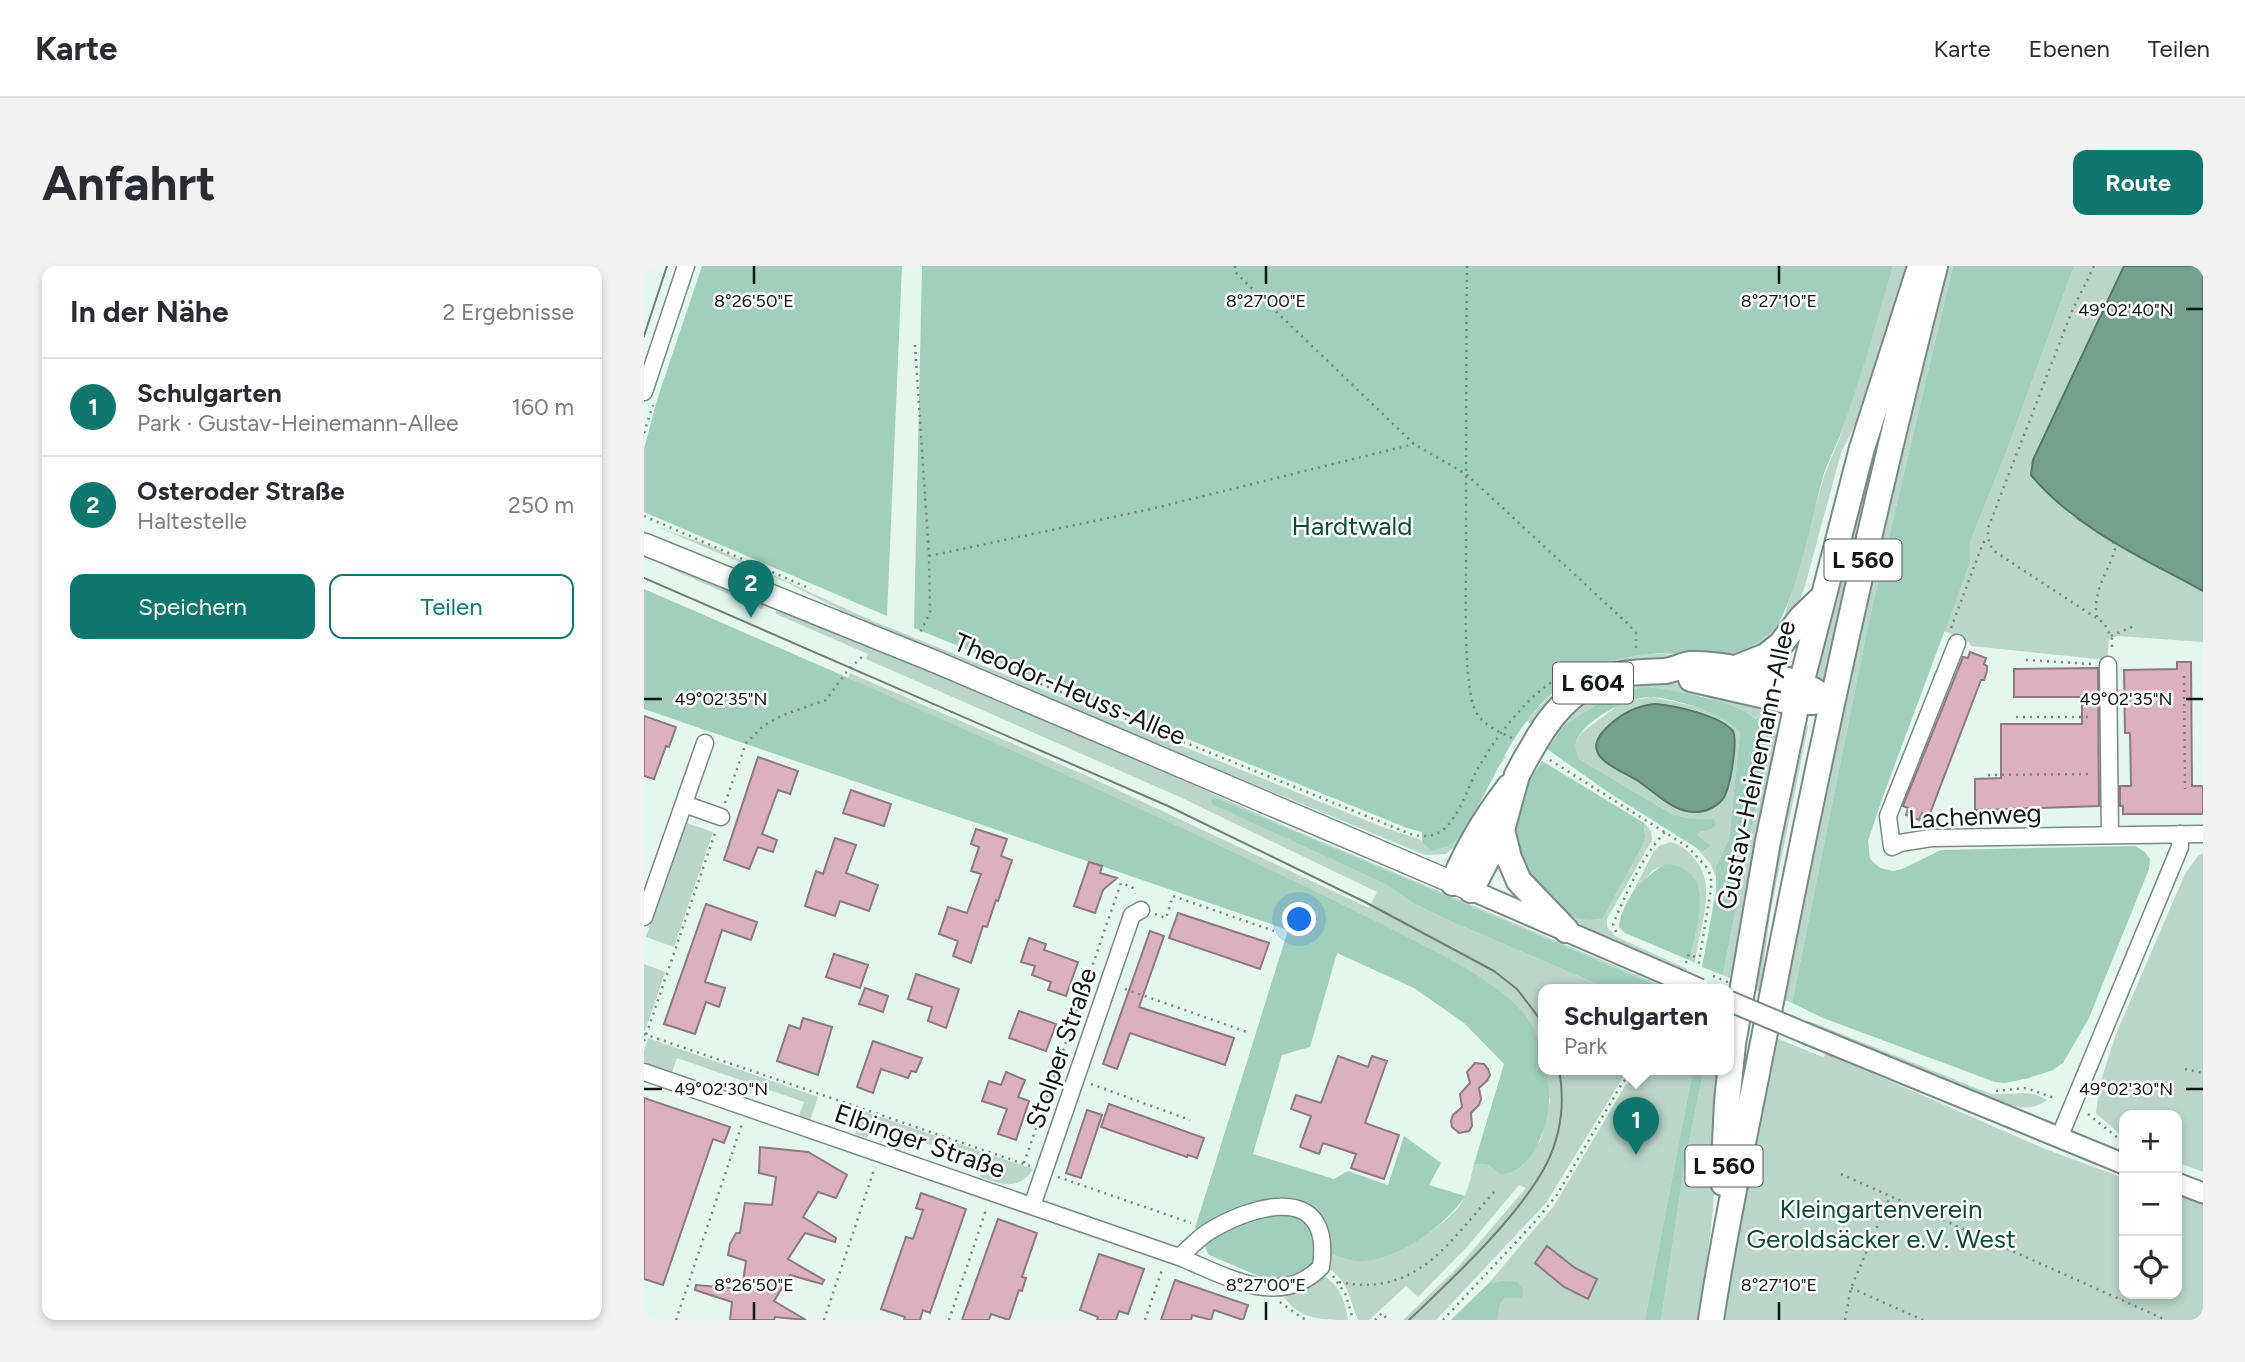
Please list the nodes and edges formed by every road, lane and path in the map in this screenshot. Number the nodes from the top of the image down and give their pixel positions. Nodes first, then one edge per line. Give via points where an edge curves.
1 (646, 266) edge
2 (686, 266) edge
3 (1236, 266) edge
4 (1467, 266) edge
5 (1920, 266) edge
6 (1935, 266) edge
7 (2094, 266) edge
8 (644, 273) edge
9 (915, 345) dead end
10 (649, 396) edge
11 (644, 433) edge
12 (1414, 444) junction
13 (1466, 474) junction
14 (644, 516) edge
15 (1988, 538) junction
16 (2113, 541) dead end
17 (644, 544) edge
18 (929, 556) junction
19 (810, 589) dead end
20 (1821, 599) junction
21 (2097, 617) junction
22 (1627, 623) dead end
23 (2136, 625) dead end
24 (919, 635) dead end
25 (2111, 636) junction
26 (1957, 643) joint
27 (862, 657) dead end
28 (2026, 660) dead end
29 (2108, 666) junction
30 (1732, 669) junction
31 (1668, 671) junction
32 (1019, 675) dead end
33 (2184, 676) dead end
34 (1799, 693) junction
35 (1759, 694) junction
36 (1831, 700) junction
37 (2016, 717) dead end
38 (2109, 717) junction
39 (705, 743) dead end
40 (1786, 756) junction
41 (1550, 760) dead end
42 (1521, 767) junction
43 (2109, 774) junction
44 (1988, 775) dead end
45 (2185, 789) dead end
46 (684, 804) junction
47 (721, 817) junction
48 (1502, 830) junction
49 (1665, 832) junction
50 (2180, 834) junction
51 (2203, 834) edge
52 (2110, 835) junction
53 (1462, 887) junction
54 (1141, 909) junction
55 (644, 917) edge
56 (1274, 930) dead end
57 (1566, 930) junction
58 (1625, 937) dead end
59 (1699, 959) junction
60 (1692, 976) edge
61 (1109, 984) junction
62 (1734, 1003) edge
63 (1247, 1031) dead end
64 (645, 1035) edge
65 (1734, 1038) edge
66 (644, 1041) edge
67 (2185, 1069) dead end
68 (644, 1072) edge
69 (2203, 1073) edge
70 (1628, 1075) edge
71 (1730, 1075) edge
72 (1076, 1078) junction
73 (1993, 1090) dead end
74 (2071, 1105) junction
75 (747, 1108) junction
76 (1190, 1120) dead end
77 (2059, 1138) junction
78 (2119, 1138) edge
79 (880, 1154) junction
80 (2119, 1162) edge
81 (1024, 1163) junction
82 (1044, 1172) junction
83 (1841, 1174) dead end
84 (2182, 1185) edge
85 (1495, 1191) dead end
86 (992, 1192) junction
87 (2203, 1193) edge
88 (1890, 1196) junction
89 (1032, 1206) junction
90 (1211, 1230) junction
91 (1173, 1255) junction
92 (1321, 1267) junction
93 (1339, 1282) junction
94 (1716, 1288) junction
95 (1851, 1288) junction
96 (676, 1320) edge
97 (824, 1320) edge
98 (949, 1320) edge
99 (1145, 1320) edge
100 (1353, 1320) edge
101 (1375, 1320) edge
102 (1388, 1320) edge
103 (1443, 1320) edge
104 (1711, 1320) edge
105 (1845, 1320) edge
106 (1923, 1320) edge
107 (2166, 1320) edge

1 - 8 path
2 - 10 street
3 - 12 path via 1236,272
4 - 13 path
5 - 20 main road, Gustav-Heinemann-Allee / L 560 via 1862,448
6 - 36 main road, Gustav-Heinemann-Allee / L 560
7 - 15 path via 2072,311
9 - 18 path
10 - 11 path
12 - 13 path
12 - 18 path via 1151,509
13 - 22 path
13 - 32 path via 1466,619 1472,701 1482,720 1501,734 1451,821 1434,835 1413,835
14 - 19 path
15 - 21 path via 1997,553
15 - 26 path via 1950,630
16 - 21 path via 2115,550 2098,594
17 - 53 main road, Theodor-Heuss-Allee via 936,662
18 - 24 path via 930,612
20 - 30 main road, L 604 via 1780,645 1766,656
20 - 34 main road, Gustav-Heinemann-Allee / L 560
21 - 25 path
23 - 25 path
25 - 29 path
26 - 52 street, Lachenweg via 1888,816 1892,847 1921,839
27 - 47 path via 826,700 783,715 746,743
28 - 29 path
29 - 38 street
30 - 31 main road, L 604 via 1689,664
30 - 34 main road, L 604
31 - 35 main road, L 604
31 - 42 main road, L 604, bridge via 1632,672 1588,685 1560,706
33 - 45 path
34 - 35 main road, L 604
34 - 36 main road
34 - 40 main road, Gustav-Heinemann-Allee / L 560
35 - 40 main road via 1782,725
36 - 94 main road, Gustav-Heinemann-Allee / L 560
37 - 38 path
38 - 43 street
39 - 46 street
40 - 65 main road, Gustav-Heinemann-Allee / L 560
41 - 49 path
42 - 48 main road, L 604
42 - 53 main road, L 604 via 1463,859
43 - 44 path
43 - 52 street
46 - 47 street
46 - 55 street
47 - 64 path
48 - 53 main road, L 604
48 - 57 main road via 1519,881
49 - 58 path via 1635,876 1612,924
49 - 59 path via 1699,856 1711,878
50 - 51 street, Lachenweg
50 - 52 street, Lachenweg
50 - 74 street via 2180,847
53 - 57 street
54 - 56 path via 1166,918 1174,896
54 - 61 street, Stolper Straße via 1132,915
54 - 81 path via 1132,887 1121,883
57 - 60 street
59 - 60 path
59 - 60 path via 1689,954 1686,964
61 - 63 path
61 - 72 street, Stolper Straße
62 - 77 street, bridge
64 - 66 path
64 - 81 path
67 - 69 path
68 - 75 street, Elbinger Straße
70 - 103 path via 1557,1195
71 - 94 main road, Gustav-Heinemann-Allee / L 560
72 - 76 path
72 - 82 street, Stolper Straße
73 - 74 path via 2026,1088
74 - 77 street
74 - 78 path via 2094,1116
75 - 79 street, Elbinger Straße
75 - 96 path
77 - 80 street
79 - 86 street, Elbinger Straße
79 - 97 path
81 - 82 path
82 - 89 street, Stolper Straße
82 - 90 path
83 - 88 path
84 - 87 street
85 - 93 path via 1434,1257 1407,1278 1371,1286
86 - 89 street, Elbinger Straße
86 - 98 path
88 - 95 path
88 - 107 path
89 - 91 street, Elbinger Straße
90 - 91 street
90 - 92 street via 1261,1207 1288,1207 1314,1218 1324,1247
91 - 92 street, Elbinger Straße via 1257,1287 1298,1284
91 - 99 path
92 - 93 path
93 - 100 path
94 - 104 main road, Gustav-Heinemann-Allee / L 560
95 - 105 path
95 - 106 path
101 - 102 path via 1382,1313

